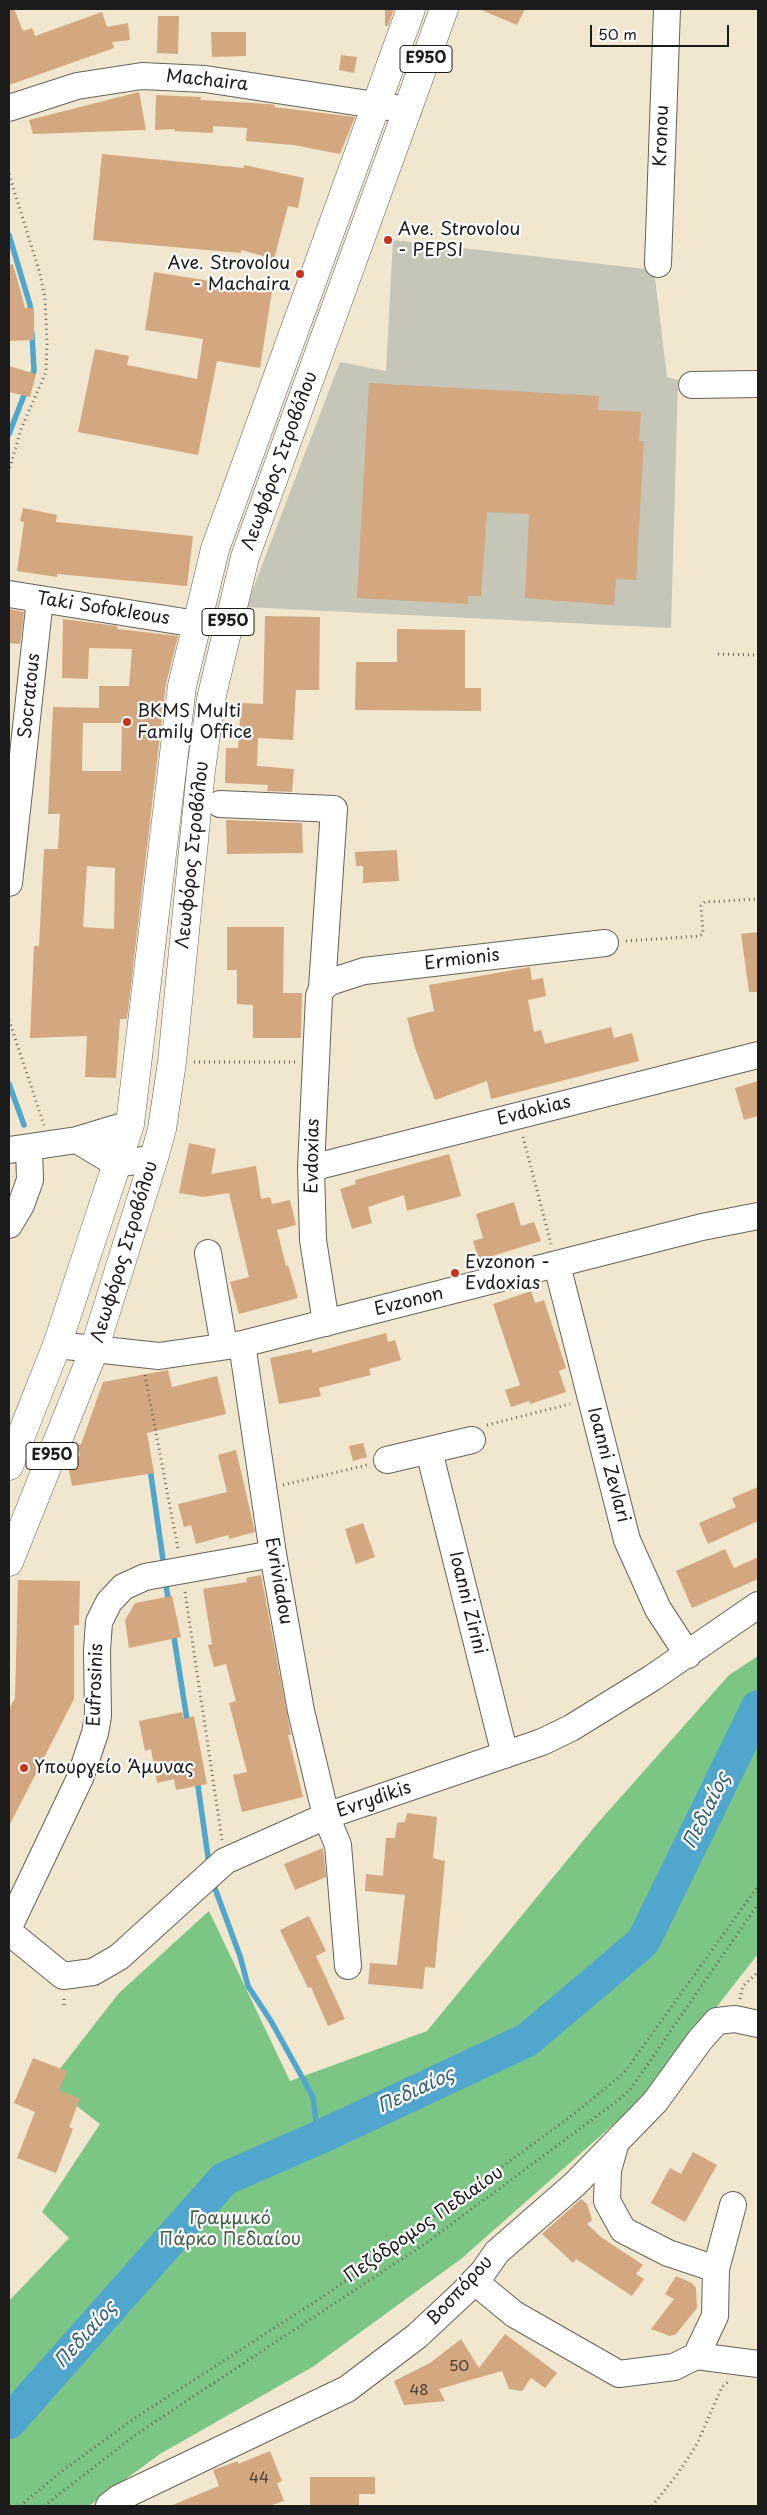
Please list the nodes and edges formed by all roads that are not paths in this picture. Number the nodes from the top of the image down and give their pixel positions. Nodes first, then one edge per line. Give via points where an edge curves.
1 (411, 9) edge
2 (444, 9) edge
3 (667, 9) edge
4 (376, 104) junction
5 (9, 108) edge
6 (408, 110) junction
7 (658, 264) dead end
8 (758, 384) edge
9 (692, 386) dead end
10 (9, 594) edge
11 (40, 599) junction
12 (197, 624) junction
13 (220, 804) dead end
14 (9, 883) edge
15 (606, 943) road end
16 (322, 988) junction
17 (758, 1055) edge
18 (130, 1124) junction
19 (77, 1140) junction
20 (19, 1149) edge
21 (154, 1158) junction
22 (117, 1164) junction
23 (311, 1168) junction
24 (758, 1216) edge
25 (9, 1225) edge
26 (208, 1253) dead end
27 (557, 1265) junction
28 (326, 1323) junction
29 (57, 1345) junction
30 (233, 1345) junction
31 (94, 1350) junction
32 (472, 1440) road end
33 (429, 1451) junction
34 (387, 1460) road end
35 (9, 1466) edge
36 (273, 1554) junction
37 (9, 1562) edge
38 (758, 1604) edge
39 (688, 1654) junction
40 (505, 1755) junction
41 (326, 1816) junction
42 (9, 1928) edge
43 (9, 1932) edge
44 (348, 1966) dead end
45 (747, 2022) edge
46 (616, 2142) junction
47 (733, 2206) dead end
48 (716, 2269) junction
49 (474, 2281) junction
50 (696, 2356) junction
51 (754, 2364) edge
52 (108, 2506) edge

1 - 4 main road, Λεωφόρος Στροβόλου / E950
2 - 6 main road, Λεωφόρος Στροβόλου / E950
3 - 7 street, Kronou
4 - 5 street, Machaira via 205,79 142,76 77,86
4 - 6 street, Machaira
4 - 12 main road, Λεωφόρος Στροβόλου / E950 via 215,549
6 - 21 main road, Λεωφόρος Στροβόλου / E950 via 245,557 226,630 211,699 201,770 172,1062 162,1129
8 - 9 street
10 - 11 street, Taki Sofokleous
11 - 12 street, Taki Sofokleous
11 - 14 street, Socratous
12 - 18 main road, Λεωφόρος Στροβόλου / E950 via 182,686
13 - 16 street, Evdoxias via 334,809
15 - 16 street, Ermionis via 364,971 330,982
16 - 23 street, Evdoxias via 319,996
17 - 23 street, Evdokias
18 - 19 street
18 - 22 main road, Λεωφόρος Στροβόλου / E950
19 - 20 street
19 - 22 street
20 - 25 street via 30,1180
21 - 22 street
21 - 31 main road, Λεωφόρος Στροβόλου / E950
22 - 29 main road, Λεωφόρος Στροβόλου / E950
23 - 28 street, Evdoxias via 314,1240
24 - 27 street, Evzonon via 702,1227
26 - 30 street, Evriviadou
27 - 28 street, Evzonon
27 - 39 street, Ioanni Zevlari via 627,1540 658,1609
28 - 30 street, Evzonon
29 - 31 street, Evzonon
29 - 35 main road, Λεωφόρος Στροβόλου / E950
30 - 31 street, Evzonon via 159,1356
30 - 36 street, Evriviadou
31 - 37 main road, Λεωφόρος Στροβόλου / E950
32 - 33 street
33 - 34 street
33 - 40 street, Ioanni Zirini
36 - 41 street, Evriviadou via 301,1711
36 - 42 street, Eufrosinis via 182,1569 133,1581 114,1594 102,1612 97,1650 98,1716 95,1733 80,1778
38 - 39 street, Evrydikis
39 - 40 street, Evrydikis via 571,1728
40 - 41 street, Evrydikis
41 - 43 street, Evrydikis via 213,1870 119,1956 93,1972 63,1976
41 - 44 street, Evriviadou via 338,1844
45 - 46 street, Βοσπόρου via 716,2022 656,2102
46 - 48 street via 608,2170 607,2201 623,2230 668,2253
46 - 49 street, Βοσπόρου via 576,2184 497,2252
47 - 48 street
48 - 50 street via 715,2316
49 - 50 street via 514,2314 619,2374 674,2367
49 - 52 street, Βοσπόρου via 417,2336 347,2389
50 - 51 street

